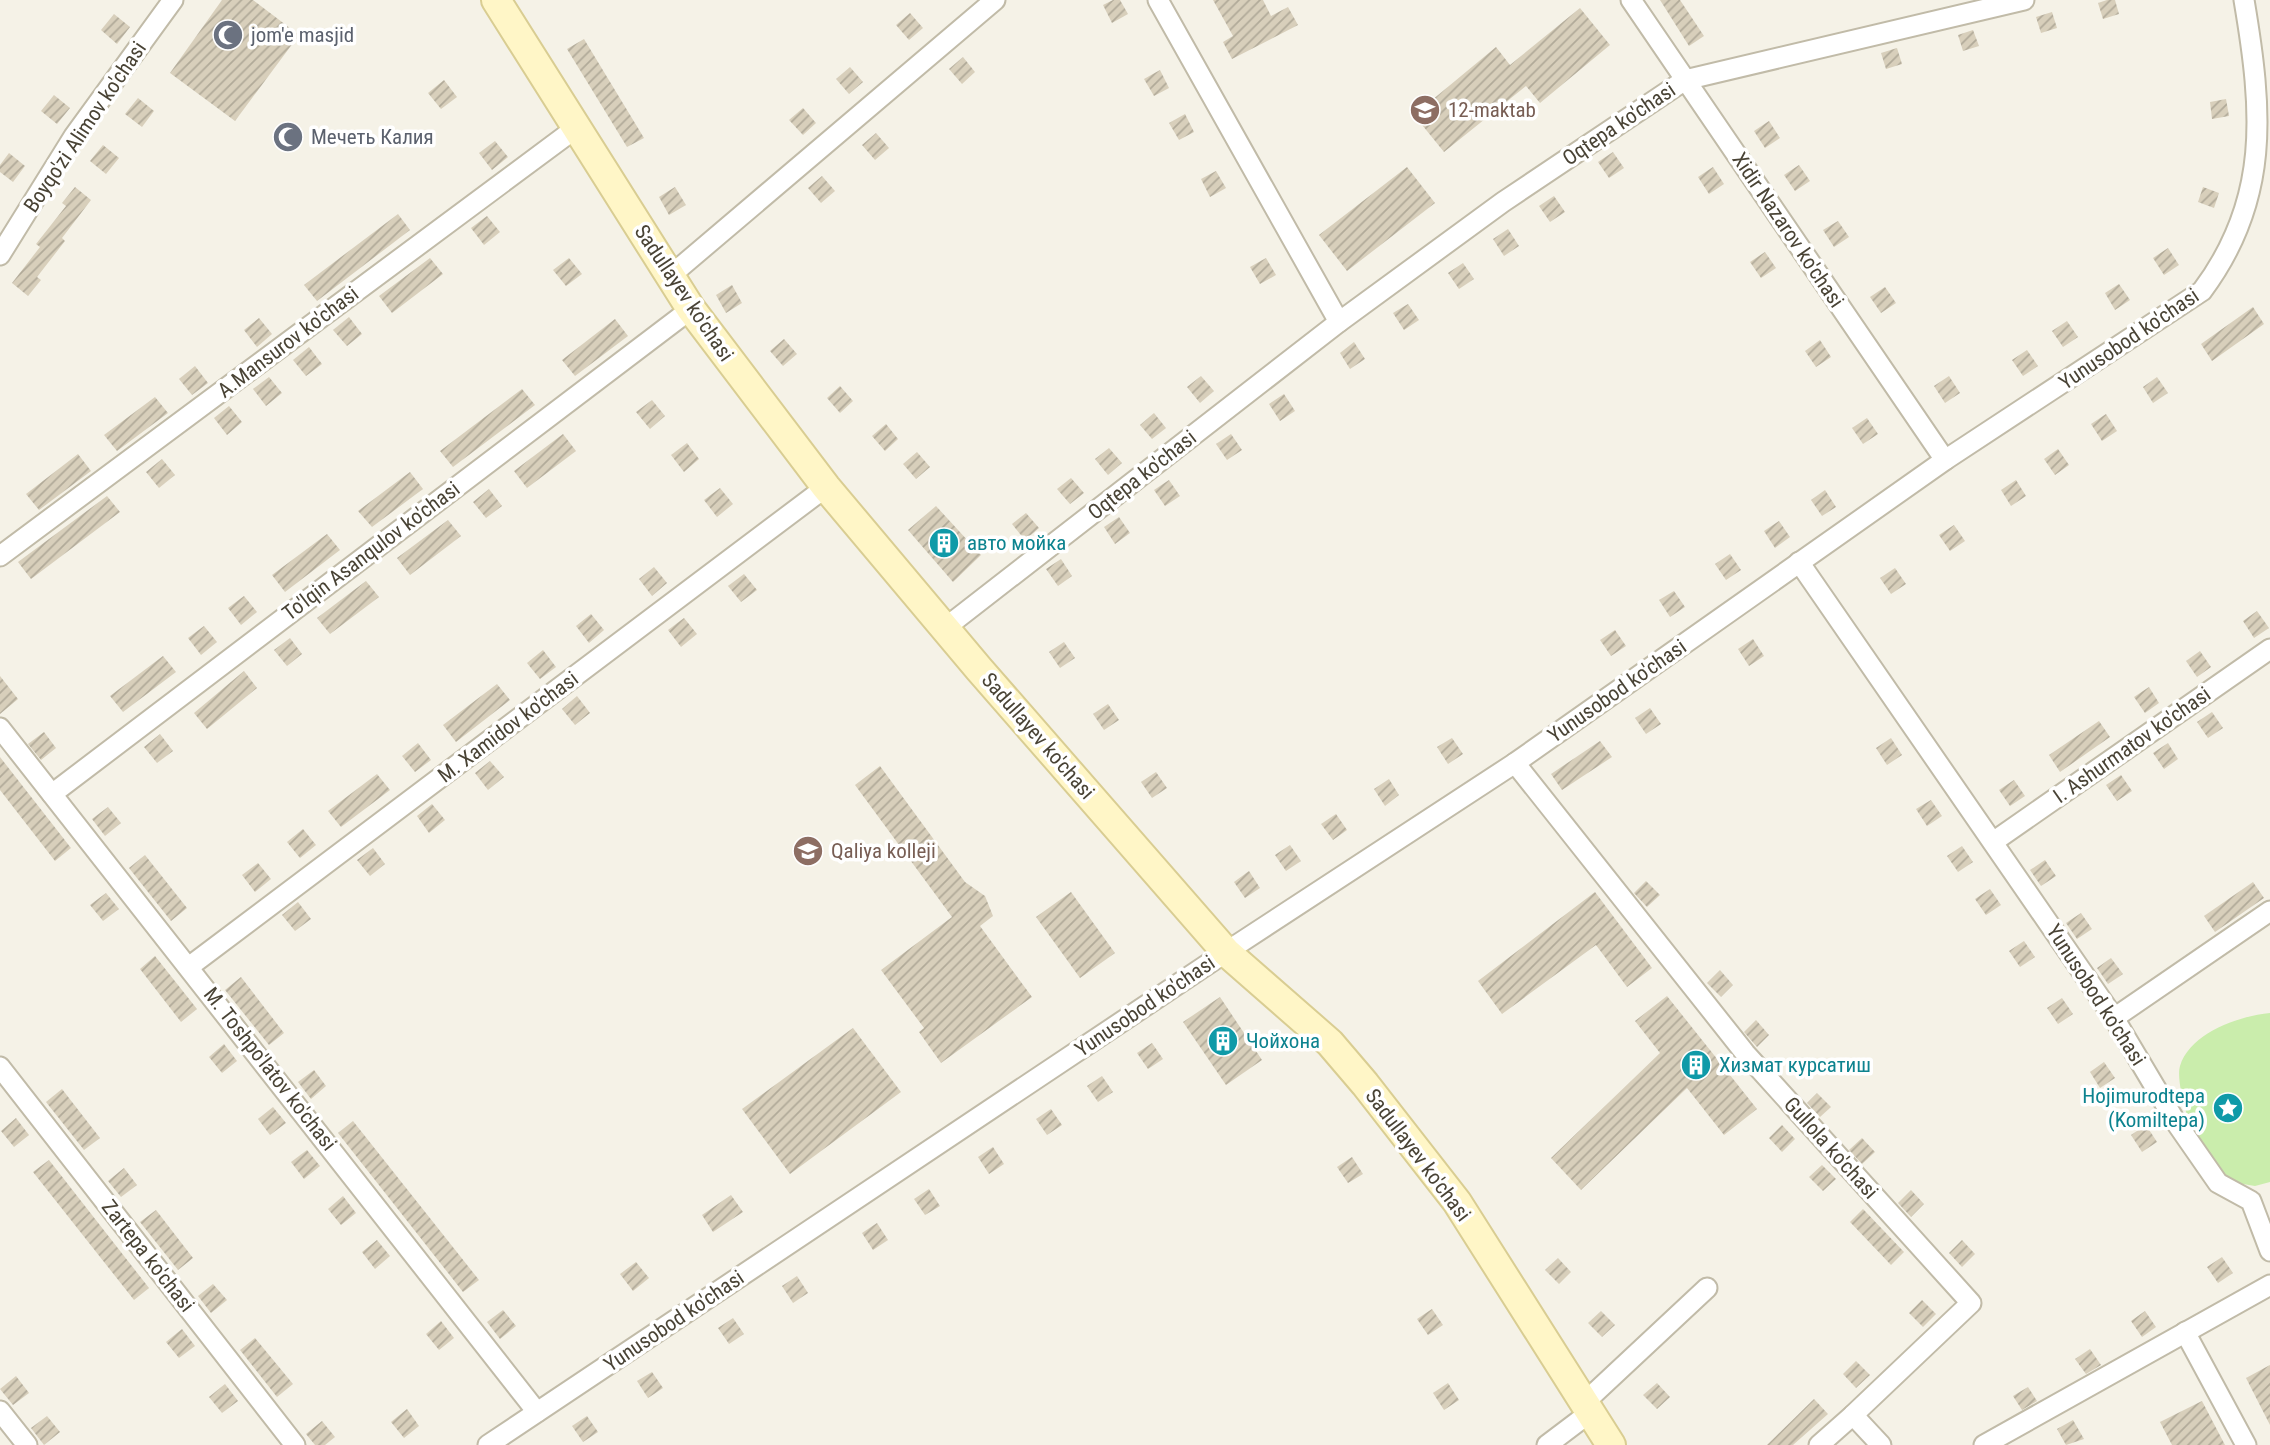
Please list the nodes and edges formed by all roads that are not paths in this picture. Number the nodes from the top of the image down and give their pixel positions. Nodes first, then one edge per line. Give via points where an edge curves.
1 (173, 0) edge
2 (496, 0) edge
3 (995, 0) edge
4 (1158, 0) edge
5 (1631, 0) edge
6 (2024, 0) edge
7 (2244, 0) edge
8 (1685, 80) junction
9 (576, 128) junction
10 (0, 255) edge
11 (670, 276) junction
12 (691, 309) junction
13 (1339, 323) junction
14 (1945, 460) junction
15 (827, 487) junction
16 (0, 556) edge
17 (1799, 562) junction
18 (946, 628) junction
19 (2270, 649) edge
20 (0, 728) edge
21 (1515, 763) junction
22 (52, 794) junction
23 (1993, 842) junction
24 (2270, 911) edge
25 (1226, 952) junction
26 (190, 967) junction
27 (2114, 1018) junction
28 (0, 1067) edge
29 (2270, 1251) edge
30 (2270, 1285) edge
31 (1707, 1288) dead end
32 (2185, 1332) junction
33 (1588, 1406) junction
34 (0, 1411) edge
35 (537, 1412) junction
36 (1853, 1415) junction
37 (27, 1445) edge
38 (295, 1445) edge
39 (488, 1445) edge
40 (1547, 1445) edge
41 (1611, 1445) edge
42 (1819, 1445) edge
43 (1881, 1445) edge
44 (1984, 1445) edge
45 (2246, 1445) edge

1 - 10 street, Boyqo'zi Alimov ko'chasi via 74,136
2 - 9 main road, Sadullayev ko'chasi
3 - 11 street
4 - 13 street
5 - 8 street, Xidir Nazarov ko'chasi
6 - 8 street, Oqtepa ko'chasi
7 - 14 street, Yunusobod ko'chasi via 2266,143 2258,197 2232,255 2209,284 2180,308
8 - 13 street, Oqtepa ko'chasi via 1503,202
8 - 14 street, Xidir Nazarov ko'chasi
9 - 11 main road, Sadullayev ko'chasi
9 - 16 street, A.Mansurov ko'chasi
11 - 12 main road, Sadullayev ko'chasi
12 - 15 main road, Sadullayev ko'chasi
12 - 22 street, To'lqin Asanqulov ko'chasi
13 - 18 street, Oqtepa ko'chasi
14 - 17 street, Yunusobod ko'chasi
15 - 18 main road, Sadullayev ko'chasi
15 - 26 street, M. Xamidov ko'chasi
17 - 21 street, Yunusobod ko'chasi
17 - 23 street, Yunusobod ko'chasi
18 - 25 main road, Sadullayev ko'chasi
19 - 23 street, I. Ashurmatov ko'chasi
20 - 22 street, M. Toshpo'latov ko'chasi
21 - 25 street, Yunusobod ko'chasi
21 - 36 street, Gullola ko'chasi via 1745,1053 1971,1303
22 - 26 street, M. Toshpo'latov ko'chasi
23 - 27 street, Yunusobod ko'chasi
24 - 27 street
25 - 33 main road, Sadullayev ko'chasi via 1330,1043 1365,1084 1457,1202
25 - 35 street, Yunusobod ko'chasi
26 - 35 street, M. Toshpo'latov ko'chasi
27 - 29 street, Yunusobod ko'chasi via 2218,1182 2250,1201
28 - 38 street, Zartepa ko'chasi
30 - 32 street
31 - 33 street
32 - 44 street
32 - 45 street
33 - 40 street
33 - 41 main road, Sadullayev ko'chasi
34 - 37 street
35 - 39 street, Yunusobod ko'chasi
36 - 42 street
36 - 43 street

